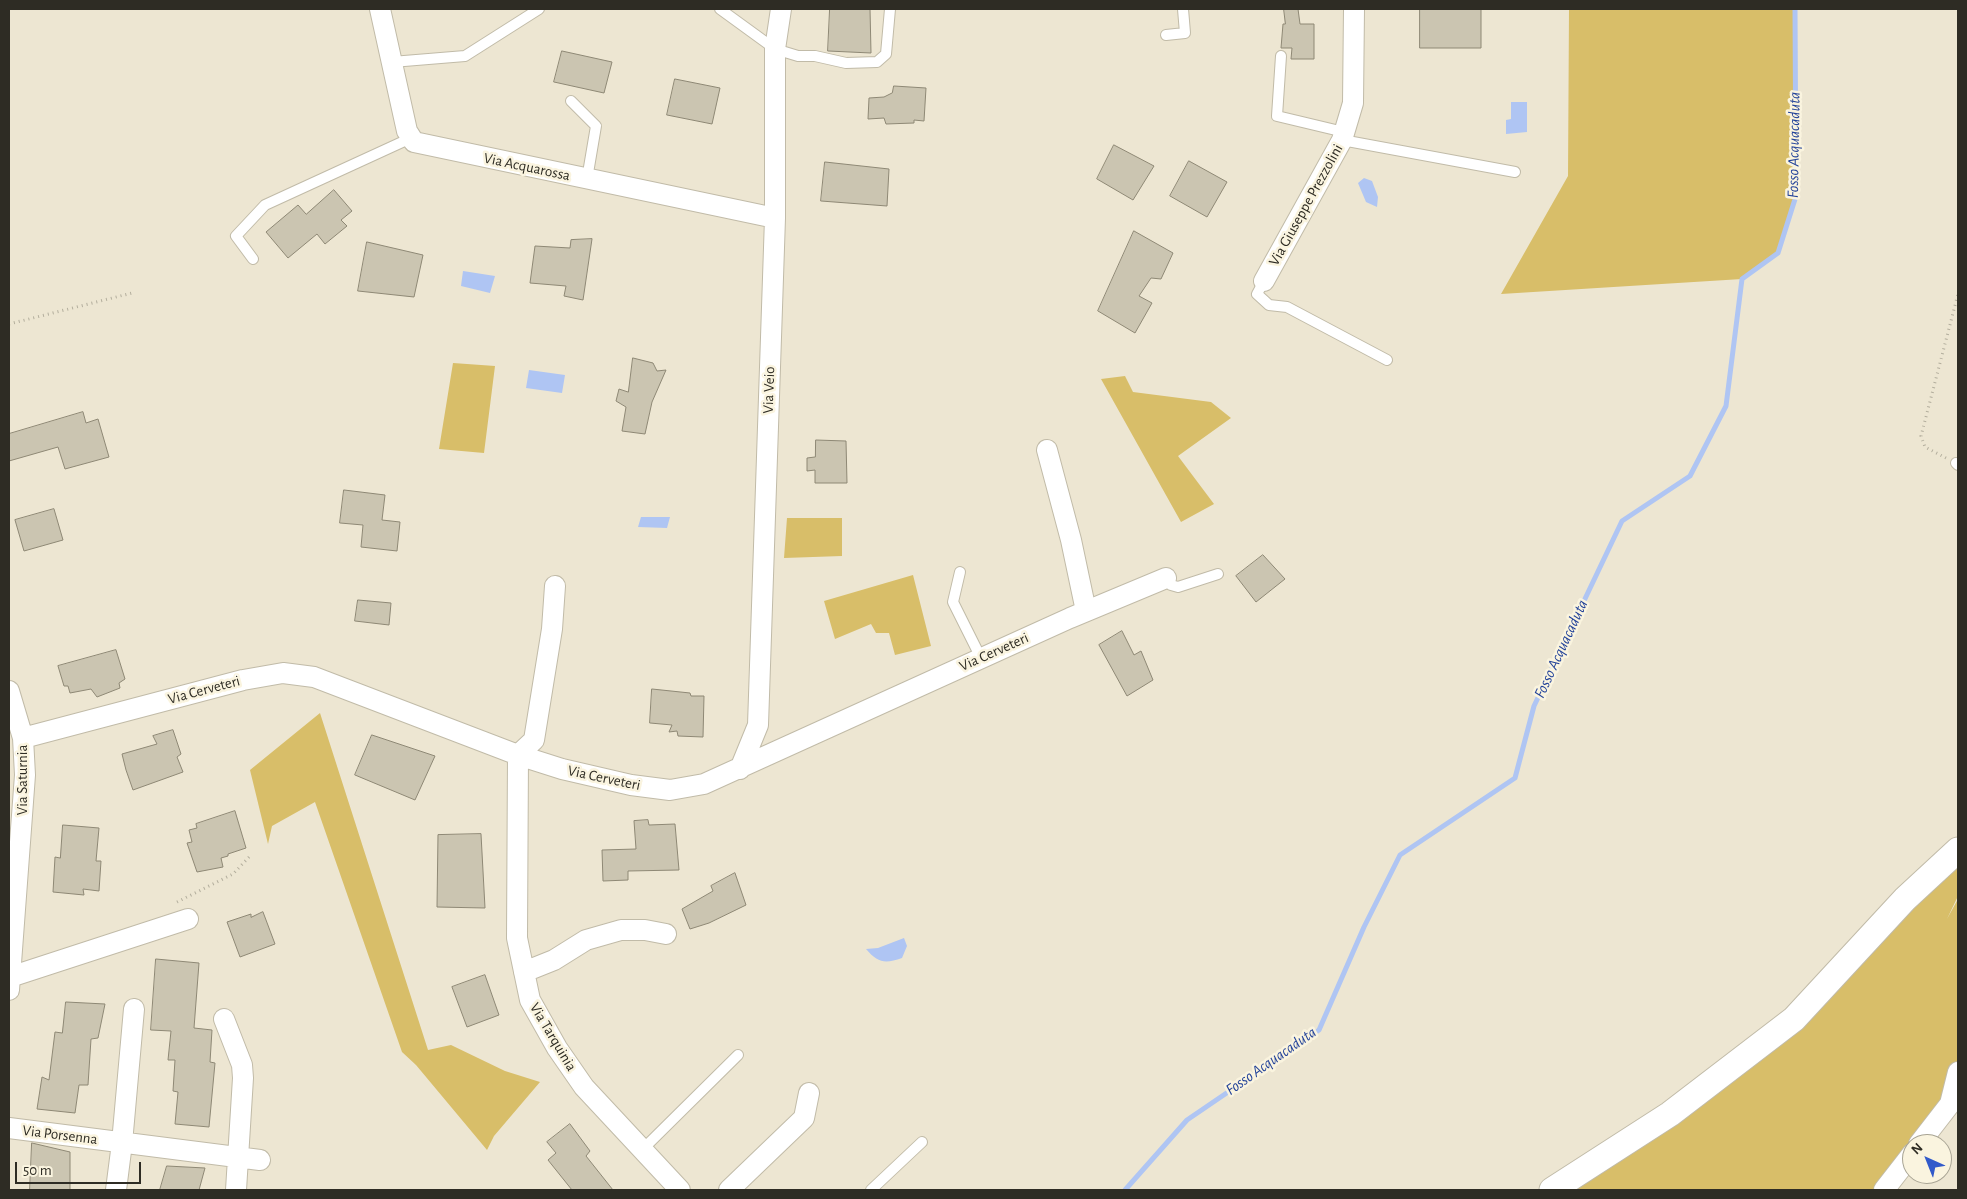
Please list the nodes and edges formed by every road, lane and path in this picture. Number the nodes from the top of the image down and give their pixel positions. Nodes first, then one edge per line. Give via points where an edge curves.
1 (380, 9) edge
2 (539, 9) edge
3 (720, 9) edge
4 (781, 9) edge
5 (890, 9) edge
6 (1183, 9) edge
7 (1354, 9) edge
8 (1166, 35) dead end
9 (775, 49) junction
10 (1281, 56) dead end
11 (392, 62) junction
12 (571, 101) dead end
13 (1343, 136) junction
14 (411, 138) junction
15 (1515, 172) dead end
16 (587, 180) junction
17 (775, 218) junction
18 (253, 260) dead end
19 (1264, 281) joint
20 (132, 293) dead end
21 (1958, 294) edge
22 (9, 324) edge
23 (1387, 360) dead end
24 (1047, 450) dead end
25 (1957, 464) edge
26 (960, 572) dead end
27 (1218, 574) dead end
28 (1166, 578) joint
29 (555, 586) dead end
30 (1086, 611) junction
31 (981, 658) junction
32 (9, 691) edge
33 (23, 738) junction
34 (518, 755) junction
35 (740, 769) junction
36 (1958, 850) edge
37 (251, 855) dead end
38 (188, 919) dead end
39 (165, 926) junction
40 (666, 934) dead end
41 (524, 972) junction
42 (10, 983) edge
43 (134, 1009) dead end
44 (224, 1019) dead end
45 (738, 1055) dead end
46 (1958, 1072) edge
47 (809, 1093) dead end
48 (9, 1128) edge
49 (1927, 1134) edge
50 (922, 1142) dead end
51 (122, 1143) junction
52 (642, 1150) junction
53 (239, 1157) junction
54 (260, 1160) dead end
55 (1902, 1167) edge
56 (116, 1190) edge
57 (236, 1190) edge
58 (680, 1190) edge
59 (729, 1190) edge
60 (871, 1190) edge
61 (1552, 1190) edge
62 (1884, 1190) edge

1 - 11 street
2 - 11 lane via 465,56
3 - 9 lane
4 - 9 street, Via Veio
5 - 9 lane via 886,54 877,62 846,63
6 - 8 lane via 1184,33
7 - 13 street, Via Giuseppe Prezzolini via 1353,103
9 - 17 street, Via Veio
10 - 13 lane via 1277,116
11 - 14 street via 406,131
12 - 16 lane via 596,126
13 - 15 lane
13 - 19 street, Via Giuseppe Prezzolini
14 - 16 street, Via Acquarossa via 430,147
14 - 18 lane via 265,205 236,236
16 - 17 street, Via Acquarossa
17 - 35 street, Via Veio via 758,725
19 - 23 lane via 1257,294 1269,305 1287,307
20 - 22 path
21 - 25 path via 1921,436 1925,447
24 - 30 street
26 - 31 lane via 953,602
27 - 28 lane via 1178,587 1171,585
28 - 30 street, Via Cerveteri
29 - 34 street via 552,629 534,740
30 - 31 street, Via Cerveteri
31 - 35 street, Via Cerveteri
32 - 33 street, Via Saturnia
33 - 34 street, Via Cerveteri via 243,680 283,673 314,677
33 - 42 street, Via Saturnia via 26,775
34 - 35 street, Via Cerveteri via 631,785 670,790 704,784
34 - 41 street, Via Tarquinia via 517,938
36 - 61 street via 1905,899 1794,1019 1670,1114
37 - 39 path via 233,874 178,901
38 - 39 street
39 - 42 street
40 - 41 street via 621,930 586,940 554,960
41 - 52 street, Via Tarquinia via 530,1000 557,1048 584,1087
43 - 51 street
44 - 53 street via 244,1078
45 - 52 lane
46 - 49 street via 1950,1104
47 - 59 street via 804,1118
48 - 51 street, Via Porsenna
50 - 60 lane
51 - 53 street, Via Porsenna
51 - 56 street
52 - 58 street, Via Tarquinia
53 - 54 street, Via Porsenna
53 - 57 street
55 - 62 street

